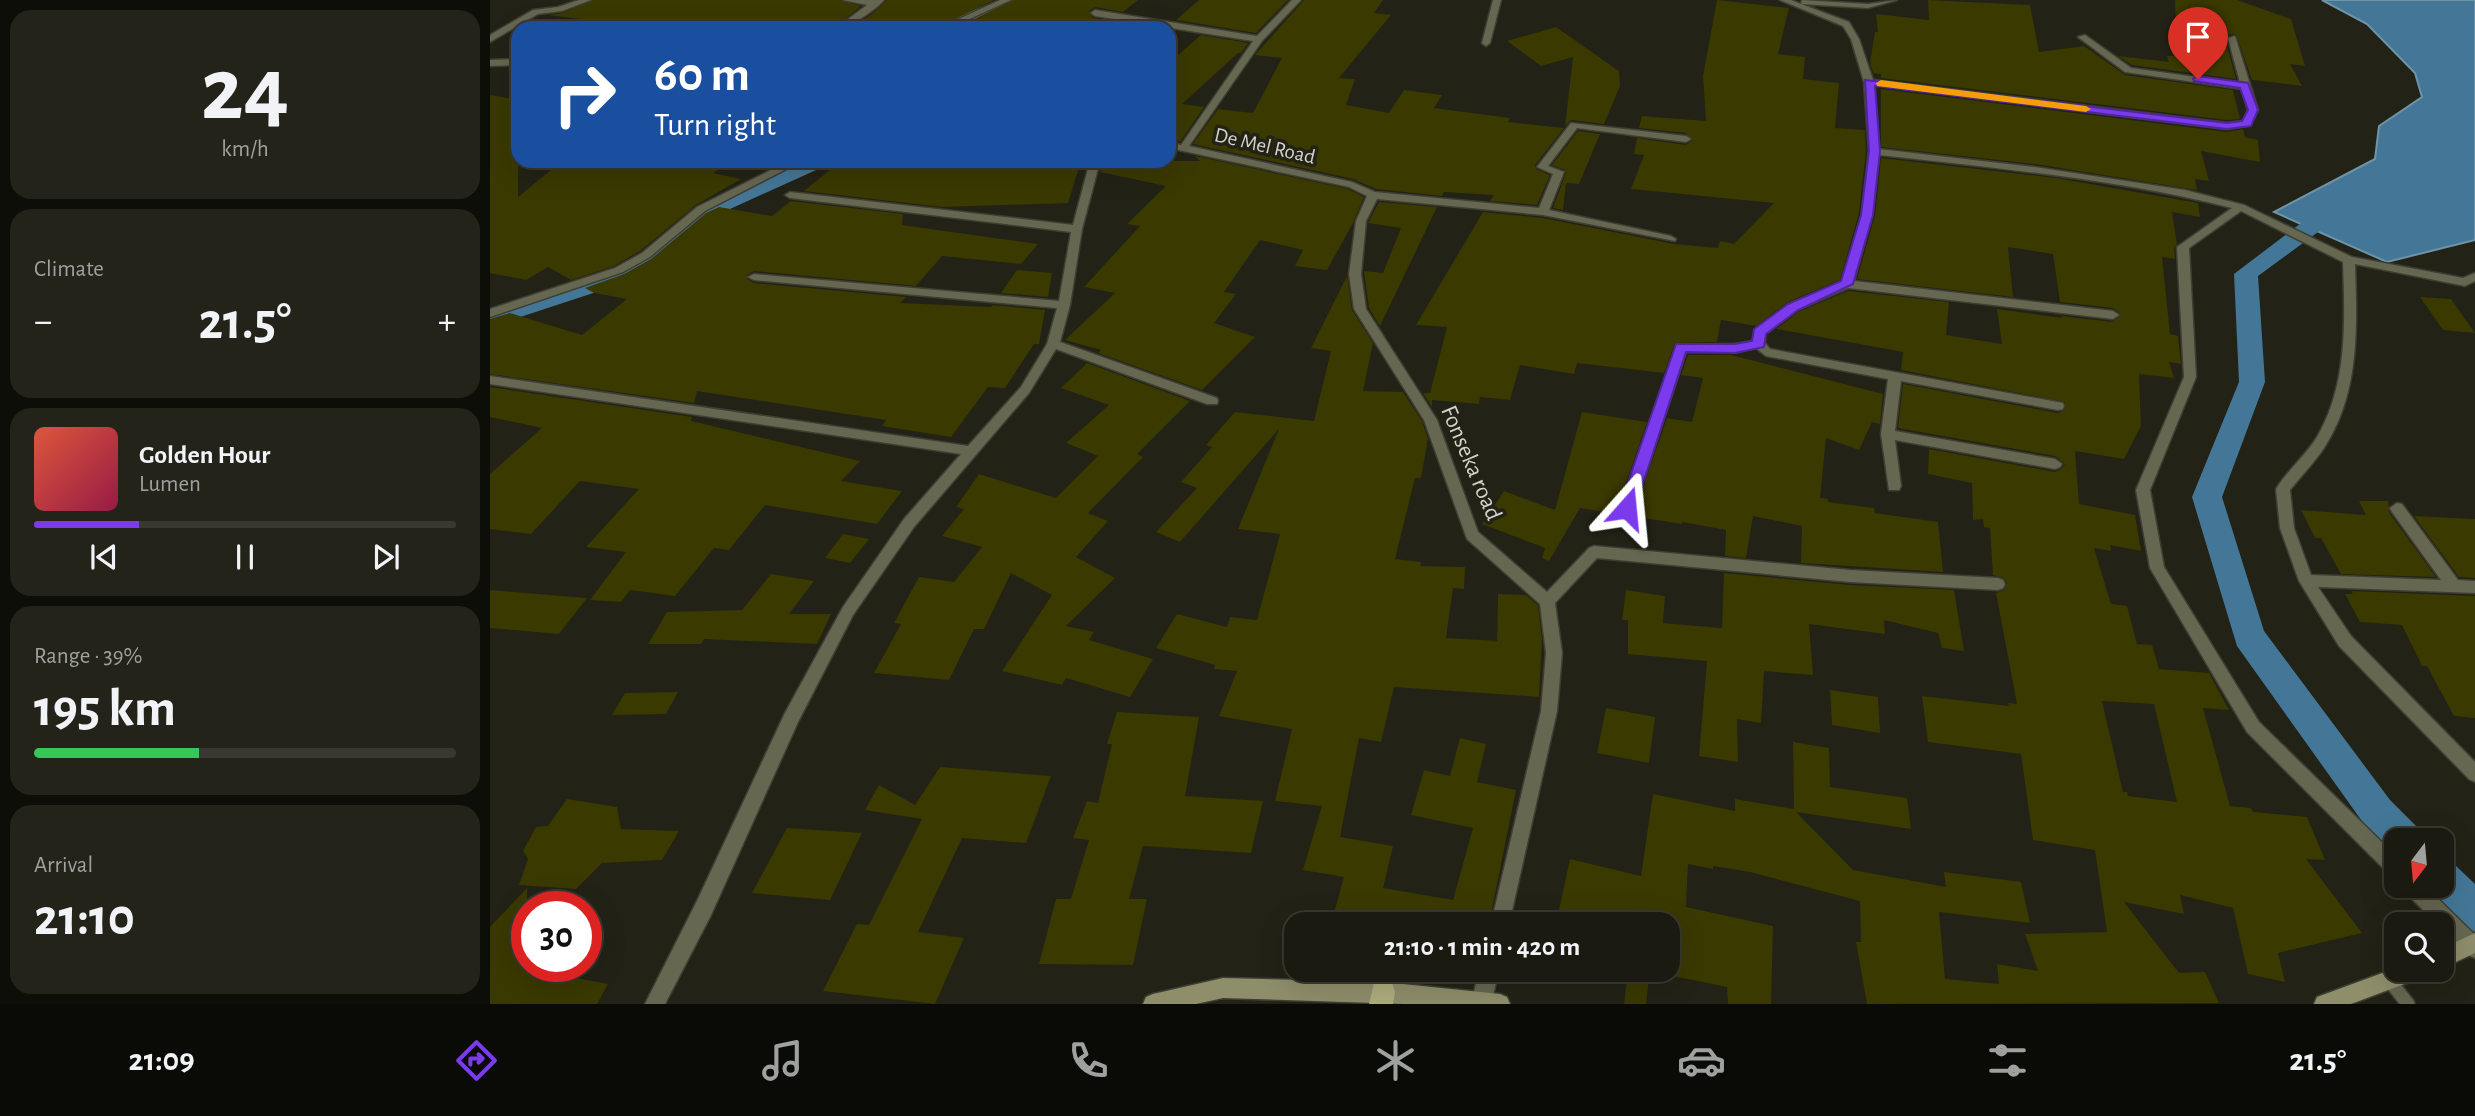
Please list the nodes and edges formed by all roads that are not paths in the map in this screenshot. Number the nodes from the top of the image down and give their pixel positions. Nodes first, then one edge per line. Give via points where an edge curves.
1 (587, 0) edge
2 (847, 0) edge
3 (1007, 0) edge
4 (1297, 0) edge
5 (1497, 0) edge
6 (1893, 0) edge
7 (1786, 1) edge
8 (878, 2) edge
9 (1095, 13) dead end
10 (521, 21) edge
11 (850, 21) edge
12 (959, 21) edge
13 (1145, 21) edge
14 (1176, 26) edge
15 (511, 27) edge
16 (2082, 37) dead end
17 (2232, 38) dead end
18 (490, 39) edge
19 (1259, 39) junction
20 (1486, 43) dead end
21 (511, 62) edge
22 (490, 63) edge
23 (1869, 82) junction
24 (2244, 86) junction
25 (1686, 139) dead end
26 (1176, 146) edge
27 (1184, 147) junction
28 (1874, 151) junction
29 (783, 168) edge
30 (1093, 168) edge
31 (790, 195) dead end
32 (1373, 195) junction
33 (2240, 207) junction
34 (1543, 212) junction
35 (1077, 229) junction
36 (1671, 239) dead end
37 (2344, 258) junction
38 (754, 277) dead end
39 (2470, 279) edge
40 (1847, 284) junction
41 (2475, 295) edge
42 (1064, 304) junction
43 (490, 313) edge
44 (2113, 315) dead end
45 (1053, 344) junction
46 (1759, 344) junction
47 (1895, 375) junction
48 (490, 380) edge
49 (1213, 401) dead end
50 (2058, 406) dead end
51 (1888, 434) junction
52 (971, 451) junction
53 (2055, 464) dead end
54 (1894, 486) dead end
55 (1627, 508) dead end
56 (2397, 508) dead end
57 (2306, 580) junction
58 (1998, 584) dead end
59 (2454, 586) junction
60 (2475, 587) edge
61 (1547, 601) junction
62 (2475, 774) edge
63 (2384, 857) edge
64 (2424, 898) edge
65 (1503, 912) edge
66 (2474, 946) edge
67 (2454, 954) edge
68 (1490, 982) edge
69 (2384, 982) edge
70 (2391, 982) edge
71 (1382, 998) edge
72 (1491, 1002) edge
73 (655, 1004) edge
74 (1153, 1004) edge
75 (2324, 1004) edge
76 (2408, 1004) edge

1 - 10 street via 536,12
2 - 8 street
3 - 12 street
4 - 19 street
5 - 20 street
6 - 7 street via 1856,6
7 - 23 street via 1846,24
8 - 11 street
9 - 13 street
14 - 19 street
15 - 18 street
16 - 24 street via 2128,70
17 - 24 street
19 - 27 street
21 - 22 street
23 - 24 street via 2227,126 2247,123 2253,110
23 - 28 street
25 - 34 street via 1574,125 1542,167 1559,172
26 - 27 street, De Mel Road
27 - 32 street, De Mel Road via 1352,185
28 - 33 street via 2185,192
28 - 40 street via 1867,215
29 - 43 street via 701,209 646,256 619,270
30 - 35 street
31 - 35 street
32 - 34 street
32 - 61 street, Fonseka road via 1361,221 1355,274 1360,309 1430,420 1472,536
33 - 37 street
33 - 63 street via 2183,247 2190,377 2143,490 2157,568 2253,727
34 - 36 street
35 - 42 street
37 - 39 street
37 - 57 street via 2351,319 2345,389 2320,442 2283,489 2287,528
38 - 42 street
39 - 41 street
40 - 44 street
40 - 46 street via 1793,307 1759,332
42 - 45 street
45 - 49 street
45 - 52 street via 1025,390
46 - 47 street via 1766,352
46 - 55 street via 1681,348
47 - 50 street
47 - 51 street
48 - 52 street
51 - 53 street
51 - 54 street
52 - 73 street via 909,523 848,611 791,718
56 - 59 street
57 - 59 street
57 - 62 street via 2345,641
58 - 61 street via 1850,576 1594,552
59 - 60 street
61 - 65 street via 1554,653 1549,711
64 - 66 street
66 - 67 street
68 - 72 street
69 - 75 street
70 - 76 lane
71 - 72 street
71 - 74 street via 1223,988

